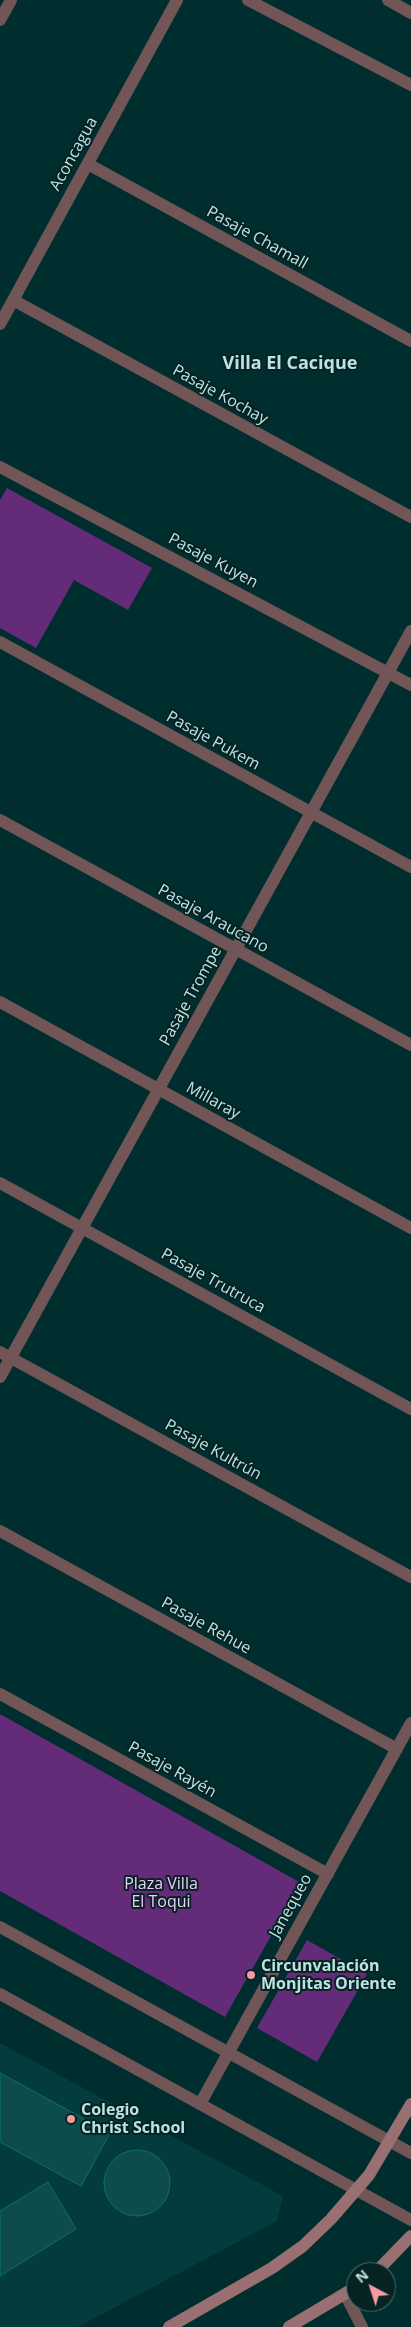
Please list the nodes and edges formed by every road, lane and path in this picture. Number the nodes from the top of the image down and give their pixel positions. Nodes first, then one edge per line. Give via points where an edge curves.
1 (11, 0) edge
2 (177, 0) edge
3 (248, 0) edge
4 (388, 0) edge
5 (411, 13) edge
6 (0, 20) edge
7 (411, 85) edge
8 (88, 164) junction
9 (13, 300) junction
10 (0, 324) edge
11 (411, 342) edge
12 (0, 467) edge
13 (411, 517) edge
14 (411, 631) edge
15 (0, 642) edge
16 (389, 672) junction
17 (411, 685) edge
18 (311, 813) junction
19 (0, 820) edge
20 (411, 868) edge
21 (236, 949) junction
22 (0, 1002) edge
23 (411, 1046) edge
24 (159, 1090) junction
25 (0, 1183) edge
26 (82, 1228) junction
27 (411, 1228) edge
28 (5, 1355) edge
29 (0, 1377) edge
30 (411, 1409) edge
31 (0, 1531) edge
32 (411, 1577) edge
33 (0, 1694) edge
34 (411, 1723) edge
35 (397, 1749) junction
36 (328, 1874) junction
37 (0, 1927) edge
38 (0, 1994) edge
39 (229, 2053) junction
40 (200, 2104) junction
41 (411, 2104) edge
42 (390, 2141) junction
43 (411, 2153) edge
44 (357, 2190) junction
45 (411, 2220) edge
46 (411, 2236) edge
47 (386, 2262) edge
48 (345, 2294) joint
49 (169, 2327) edge
50 (289, 2327) edge
51 (362, 2327) edge

1 - 6 street
2 - 8 street, Aconcagua
3 - 7 street
4 - 5 street
8 - 9 street, Aconcagua
8 - 11 street, Pasaje Chamall
9 - 10 street, Aconcagua
9 - 13 street, Pasaje Kochay
12 - 16 street, Pasaje Kuyen
14 - 16 street, Pasaje Trompe
15 - 18 street, Pasaje Pukem
16 - 17 street, Pasaje Kuyen
16 - 18 street, Pasaje Trompe
18 - 20 street, Pasaje Pukem
18 - 21 street, Pasaje Trompe
19 - 21 street, Pasaje Araucano
21 - 23 street, Pasaje Araucano
21 - 24 street, Pasaje Trompe
22 - 24 street, Millaray
24 - 26 street, Pasaje Trompe
24 - 27 street, Millaray
25 - 26 street, Pasaje Trutruca
26 - 28 street, Pasaje Trompe
26 - 30 street, Pasaje Trutruca
28 - 29 street, Pasaje Trompe
28 - 32 street, Pasaje Kultrún
31 - 35 street, Pasaje Rehue
33 - 36 street, Pasaje Rayén
34 - 35 street, Janequeo
35 - 36 street, Janequeo
36 - 39 street, Janequeo
37 - 39 street
38 - 40 street
39 - 40 street, Janequeo
39 - 42 street
40 - 44 street
41 - 42 main road
42 - 43 street
42 - 44 main road
44 - 45 street
44 - 49 main road via 332,2220 303,2246 272,2268
46 - 47 main road
48 - 50 main road
48 - 51 street

